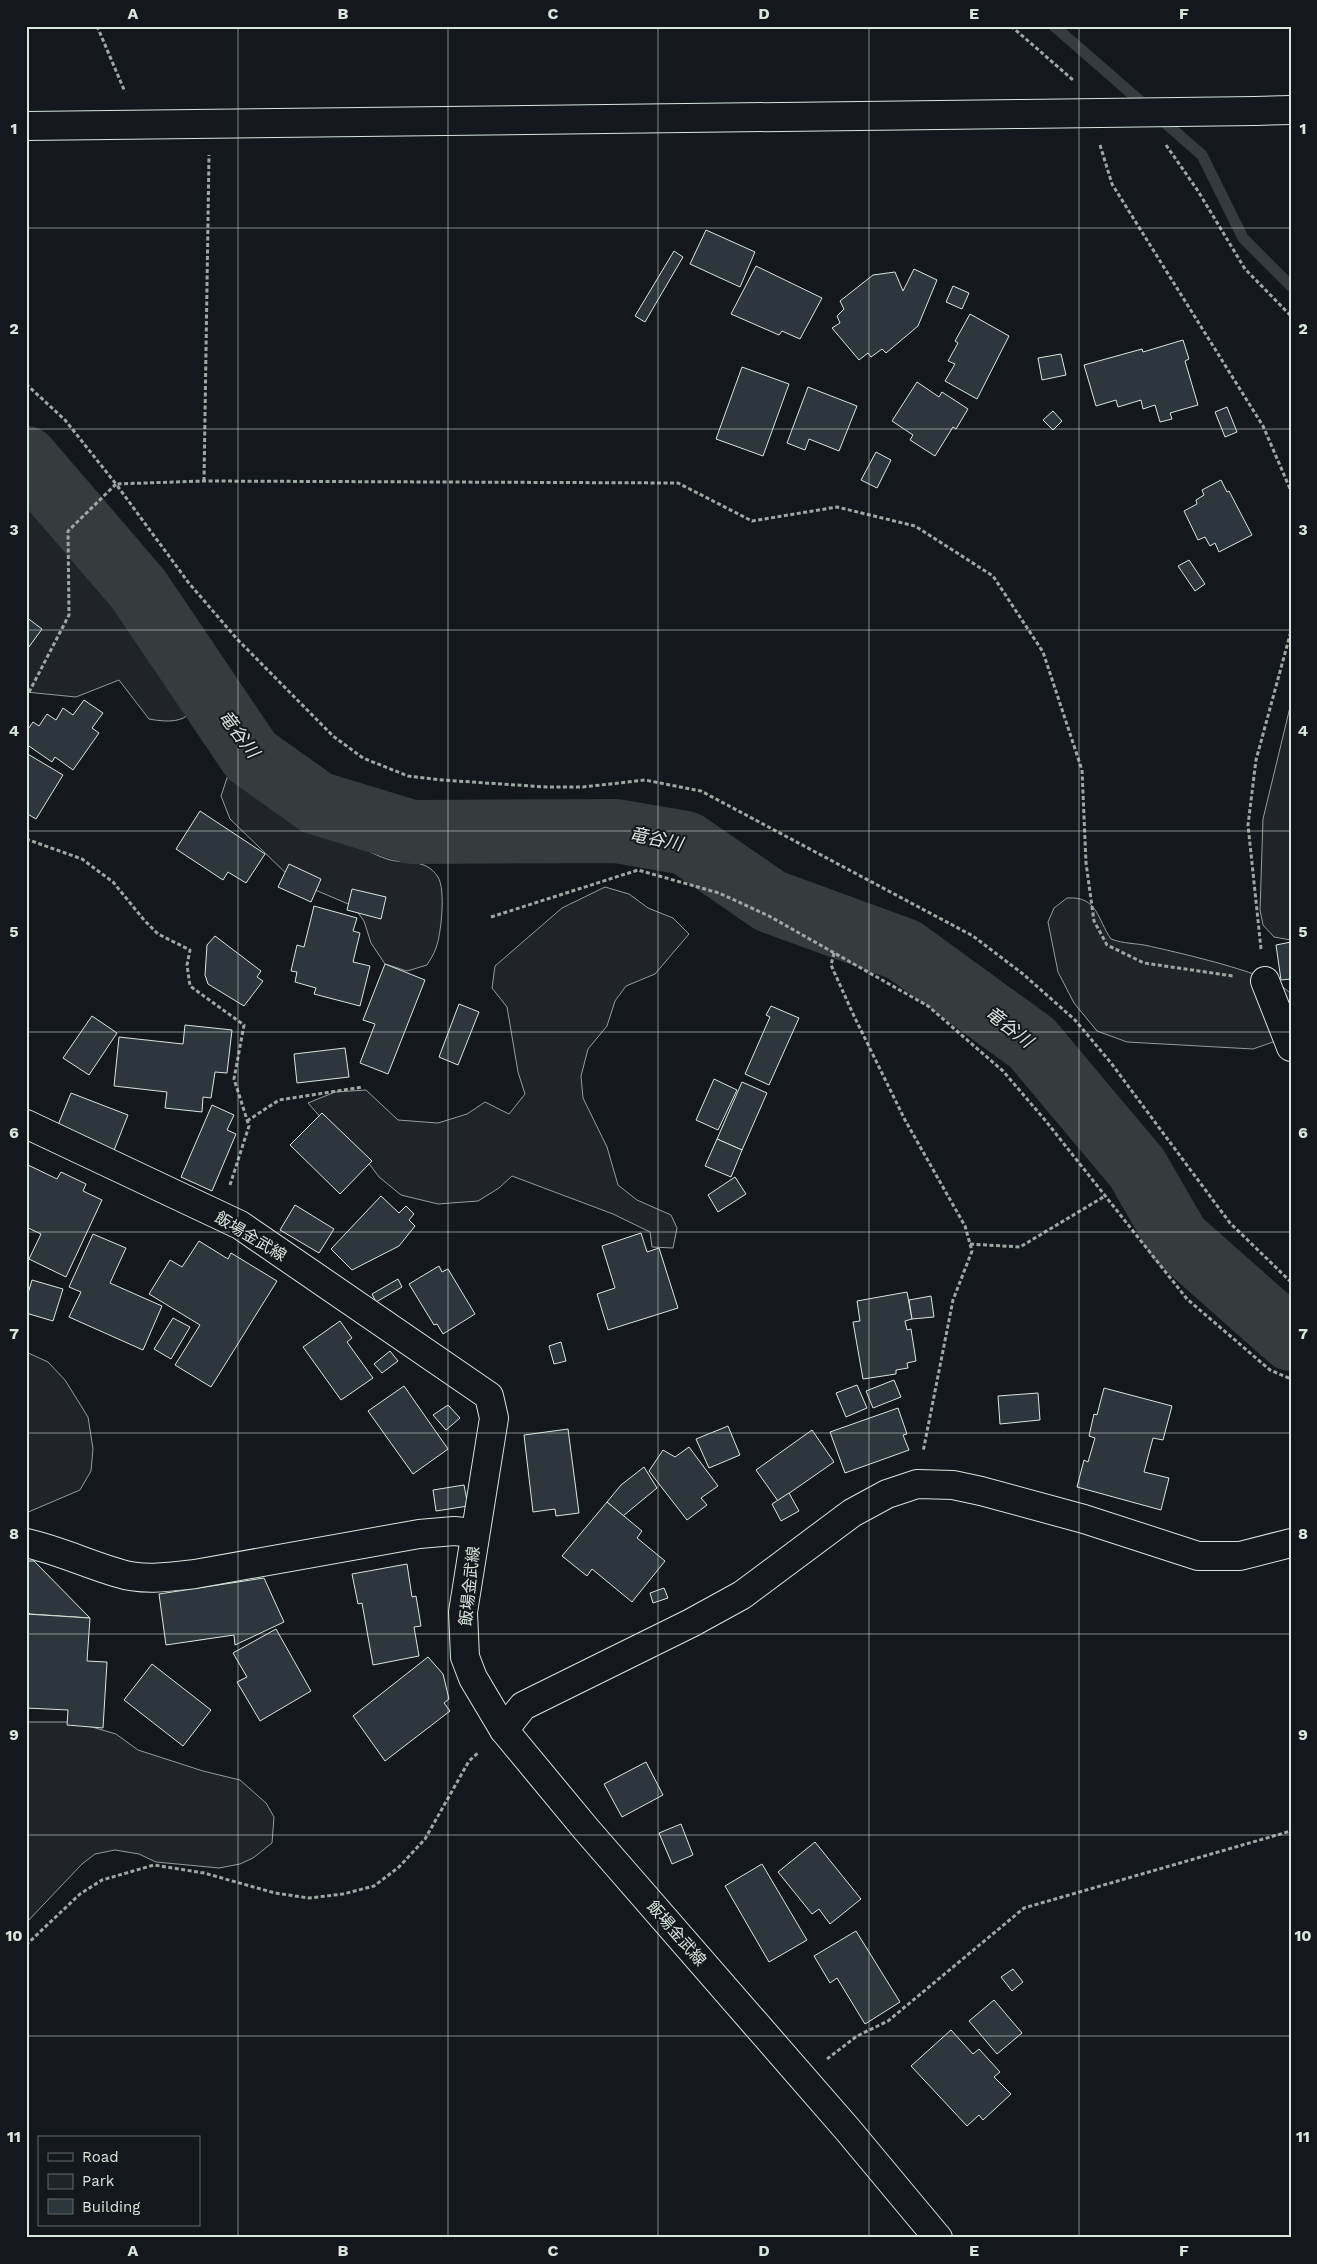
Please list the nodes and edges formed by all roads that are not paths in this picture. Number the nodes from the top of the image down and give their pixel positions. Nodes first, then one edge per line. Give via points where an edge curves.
1 (1291, 110) edge
2 (26, 126) edge
3 (1265, 981) road end
4 (1291, 1047) edge
5 (26, 1124) edge
6 (475, 1533) junction
7 (26, 1543) edge
8 (1291, 1543) edge
9 (504, 1730) junction
10 (938, 2238) edge

1 - 2 street, bridge
3 - 4 street
5 - 6 street, 飯場金武線 via 249,1231 489,1396 494,1418
6 - 7 street via 419,1534 158,1578 120,1574
6 - 9 street, 飯場金武線 via 463,1612 465,1657 473,1678
8 - 9 street via 1240,1556 1198,1556 981,1491 917,1484 887,1494 852,1513 742,1596 523,1706
9 - 10 street, 飯場金武線

